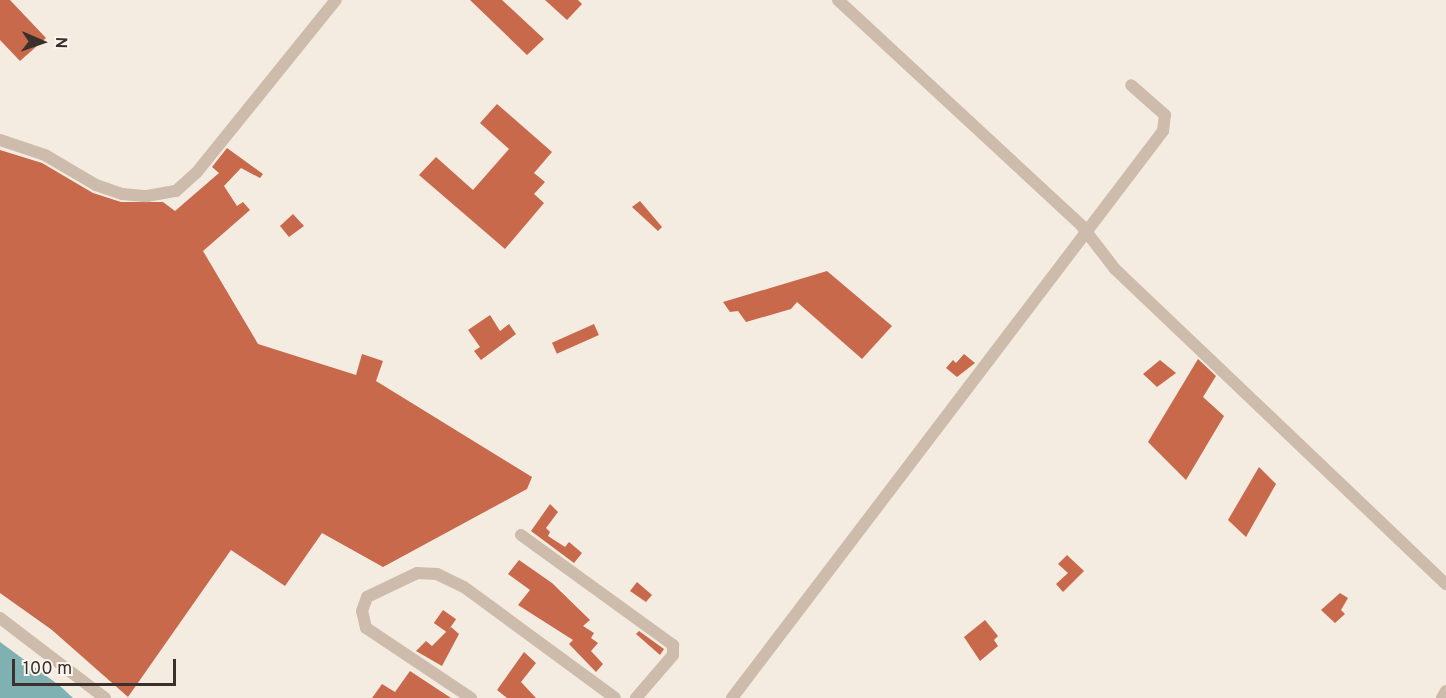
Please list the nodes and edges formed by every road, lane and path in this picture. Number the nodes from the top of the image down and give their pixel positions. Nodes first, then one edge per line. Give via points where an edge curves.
1 (336, 0) edge
2 (838, 0) edge
3 (1131, 85) dead end
4 (0, 140) edge
5 (1087, 231) junction
6 (521, 535) dead end
7 (1446, 584) edge
8 (0, 618) edge
9 (1446, 691) edge
10 (105, 698) edge
11 (471, 698) edge
12 (615, 698) edge
13 (636, 698) edge
14 (732, 698) edge
15 (1442, 698) edge

1 - 4 street via 197,172 176,191 147,196 122,194 96,184 45,154
2 - 5 street
3 - 5 street via 1165,115 1163,131
5 - 7 street via 1115,269
5 - 14 street
6 - 13 street via 673,645 673,655
8 - 10 street
9 - 15 street
11 - 12 street via 366,628 362,611 367,597 417,573 437,574 464,587

